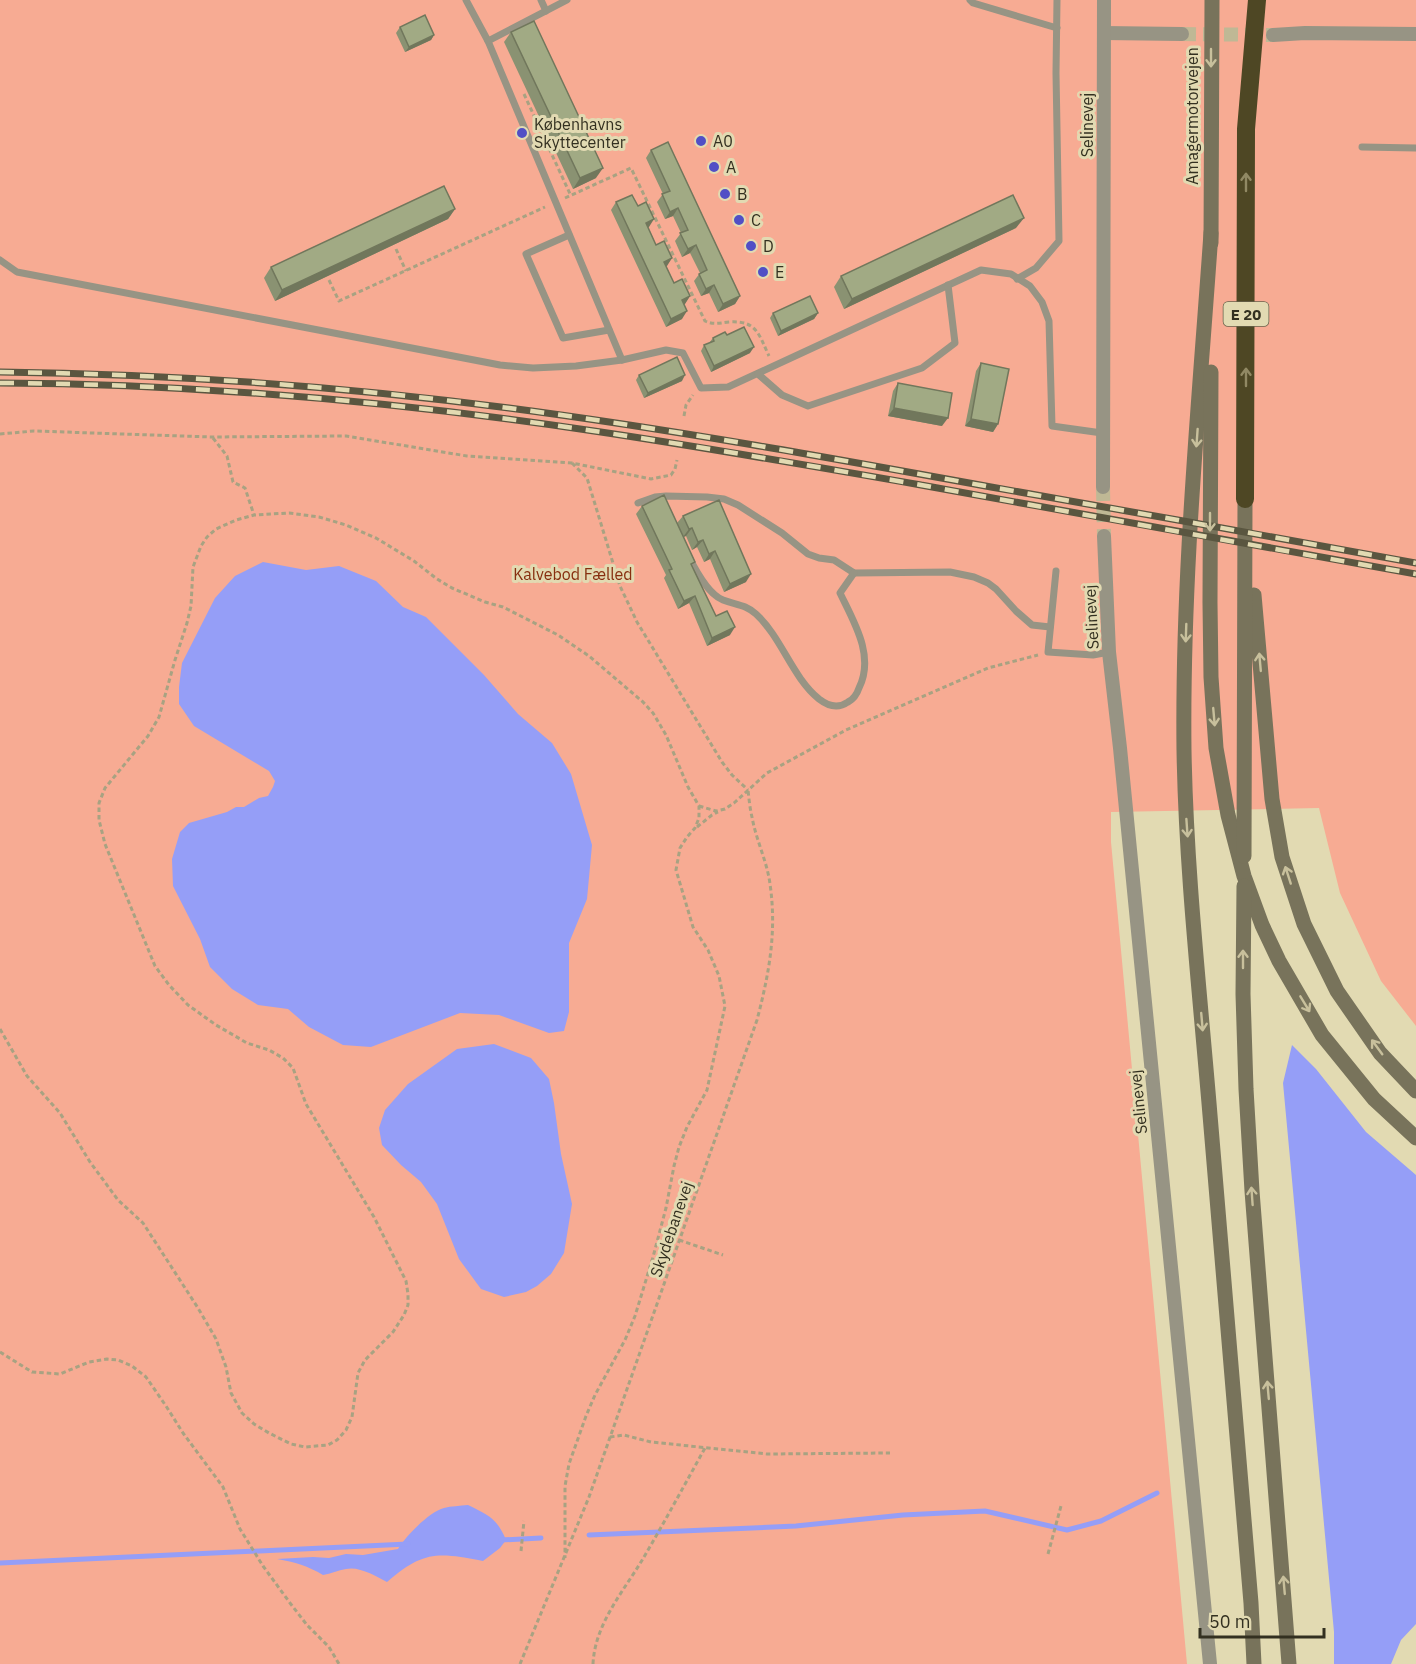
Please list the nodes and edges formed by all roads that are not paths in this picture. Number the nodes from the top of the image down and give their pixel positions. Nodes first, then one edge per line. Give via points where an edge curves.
1 (466, 0) edge
2 (541, 0) edge
3 (567, 0) edge
4 (970, 0) edge
5 (1057, 0) edge
6 (1104, 0) edge
7 (1212, 0) edge
8 (1247, 0) edge
9 (1257, 0) edge
10 (546, 11) junction
11 (1057, 28) junction
12 (1104, 33) junction
13 (1182, 34) tunnel mouth
14 (1416, 34) edge
15 (1273, 35) tunnel mouth
16 (488, 41) junction
17 (1246, 129) junction
18 (1362, 147) dead end
19 (1416, 148) edge
20 (1211, 233) junction
21 (569, 235) junction
22 (0, 260) edge
23 (1017, 279) junction
24 (948, 285) junction
25 (609, 330) junction
26 (622, 360) junction
27 (758, 374) junction
28 (1102, 433) junction
29 (1103, 488) tunnel mouth
30 (1245, 499) junction
31 (638, 503) dead end
32 (1104, 536) tunnel mouth
33 (686, 549) edge
34 (1056, 571) dead end
35 (854, 573) junction
36 (1050, 627) junction
37 (1109, 652) junction
38 (1244, 876) junction
39 (1416, 1091) edge
40 (1416, 1138) edge
41 (1210, 1664) edge
42 (1254, 1664) edge
43 (1290, 1664) edge

1 - 16 lane
2 - 10 lane
3 - 10 lane
4 - 11 lane
5 - 11 lane
6 - 12 street, Selinevej
7 -> 20 street, Amagermotorvejen
8 - 17 highway, E 20
9 - 17 highway
10 - 16 lane
11 - 23 lane via 1059,241 1036,268
12 - 13 street
12 - 28 street, Selinevej
14 - 15 street
16 - 21 lane
30 -> 17 highway, E 20
18 - 19 lane
20 -> 38 street via 1212,686 1221,782
20 -> 42 street via 1188,574 1184,684 1186,823
21 - 25 lane
21 - 25 lane via 526,254 563,338
22 - 26 lane via 17,272 500,365 533,368
23 - 24 lane via 1011,274 981,270
23 - 28 lane via 1030,286 1049,321 1053,426
24 - 27 lane
24 - 27 lane via 955,343 922,368 808,406 782,395
25 - 26 lane
26 - 27 lane via 666,350 682,353 701,388 728,387
28 - 29 street, Selinevej
30 - 38 street
39 -> 30 street via 1380,1053 1337,991 1304,924 1282,857 1272,799
31 - 35 lane via 654,497 724,499 782,532 808,554 834,560
32 - 37 street, Selinevej
33 - 35 lane via 709,588 722,599 741,604 758,616 801,678 829,706 839,706 856,696 864,678 861,641 840,593
34 - 36 lane
35 - 36 lane via 950,572 974,577 996,589 1032,624
36 - 37 lane via 1048,652
37 - 41 street, Selinevej
38 -> 40 street via 1279,961 1322,1035 1374,1099
43 -> 38 street via 1248,1135

